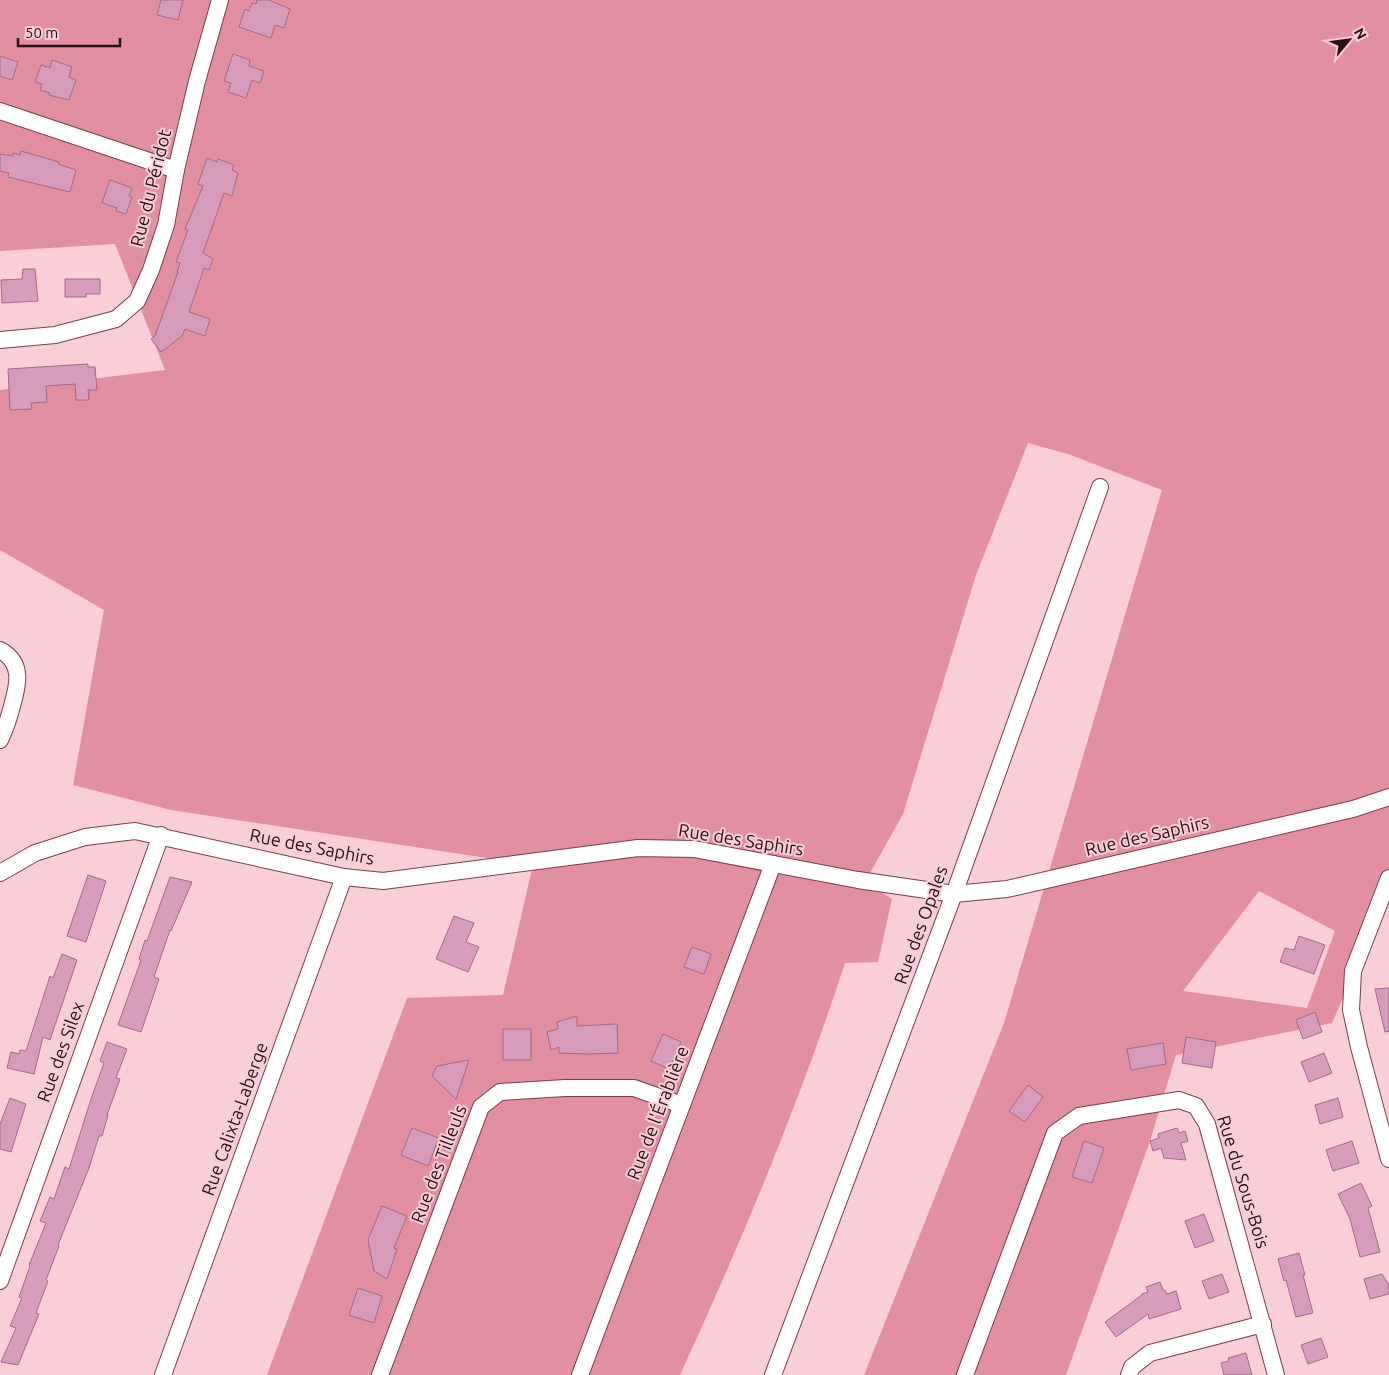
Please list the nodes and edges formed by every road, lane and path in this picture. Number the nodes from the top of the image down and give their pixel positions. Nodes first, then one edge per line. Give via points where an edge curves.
1 (220, 0) edge
2 (0, 111) edge
3 (176, 170) junction
4 (0, 340) edge
5 (1100, 487) dead end
6 (0, 650) edge
7 (0, 740) edge
8 (1389, 797) edge
9 (161, 835) junction
10 (773, 864) junction
11 (0, 873) edge
12 (344, 877) junction
13 (1389, 878) edge
14 (954, 894) junction
15 (682, 1105) junction
16 (1389, 1158) edge
17 (0, 1281) edge
18 (1263, 1324) junction
19 (164, 1375) edge
20 (380, 1375) edge
21 (580, 1375) edge
22 (773, 1375) edge
23 (965, 1375) edge
24 (1129, 1375) edge
25 (1276, 1375) edge

1 - 3 street, Rue du Péridot
2 - 3 street
3 - 4 street, Rue du Péridot via 166,225 137,301 116,319 55,334
5 - 14 street, Rue des Opales
6 - 7 street via 12,661 18,678
8 - 14 street, Rue des Saphirs via 1353,809 1007,889
9 - 11 street, Rue des Saphirs via 135,831 85,836 35,853
9 - 12 street, Rue des Saphirs
9 - 17 street, Rue des Silex
10 - 12 street, Rue des Saphirs via 694,850 638,848 383,881
10 - 14 street, Rue des Saphirs
10 - 15 street, Rue de l'Érablière
12 - 19 street, Rue Calixta-Laberge
13 - 16 street via 1353,971 1351,1010
14 - 22 street, Rue des Opales
15 - 20 street, Rue des Tilleuls via 634,1088 565,1088 500,1092 481,1107
15 - 21 street, Rue de l'Érablière
18 - 23 street, Rue du Sous-Bois via 1208,1124 1196,1106 1178,1100 1079,1116 1055,1133
18 - 24 street via 1150,1354 1132,1367
18 - 25 street, Rue du Sous-Bois

